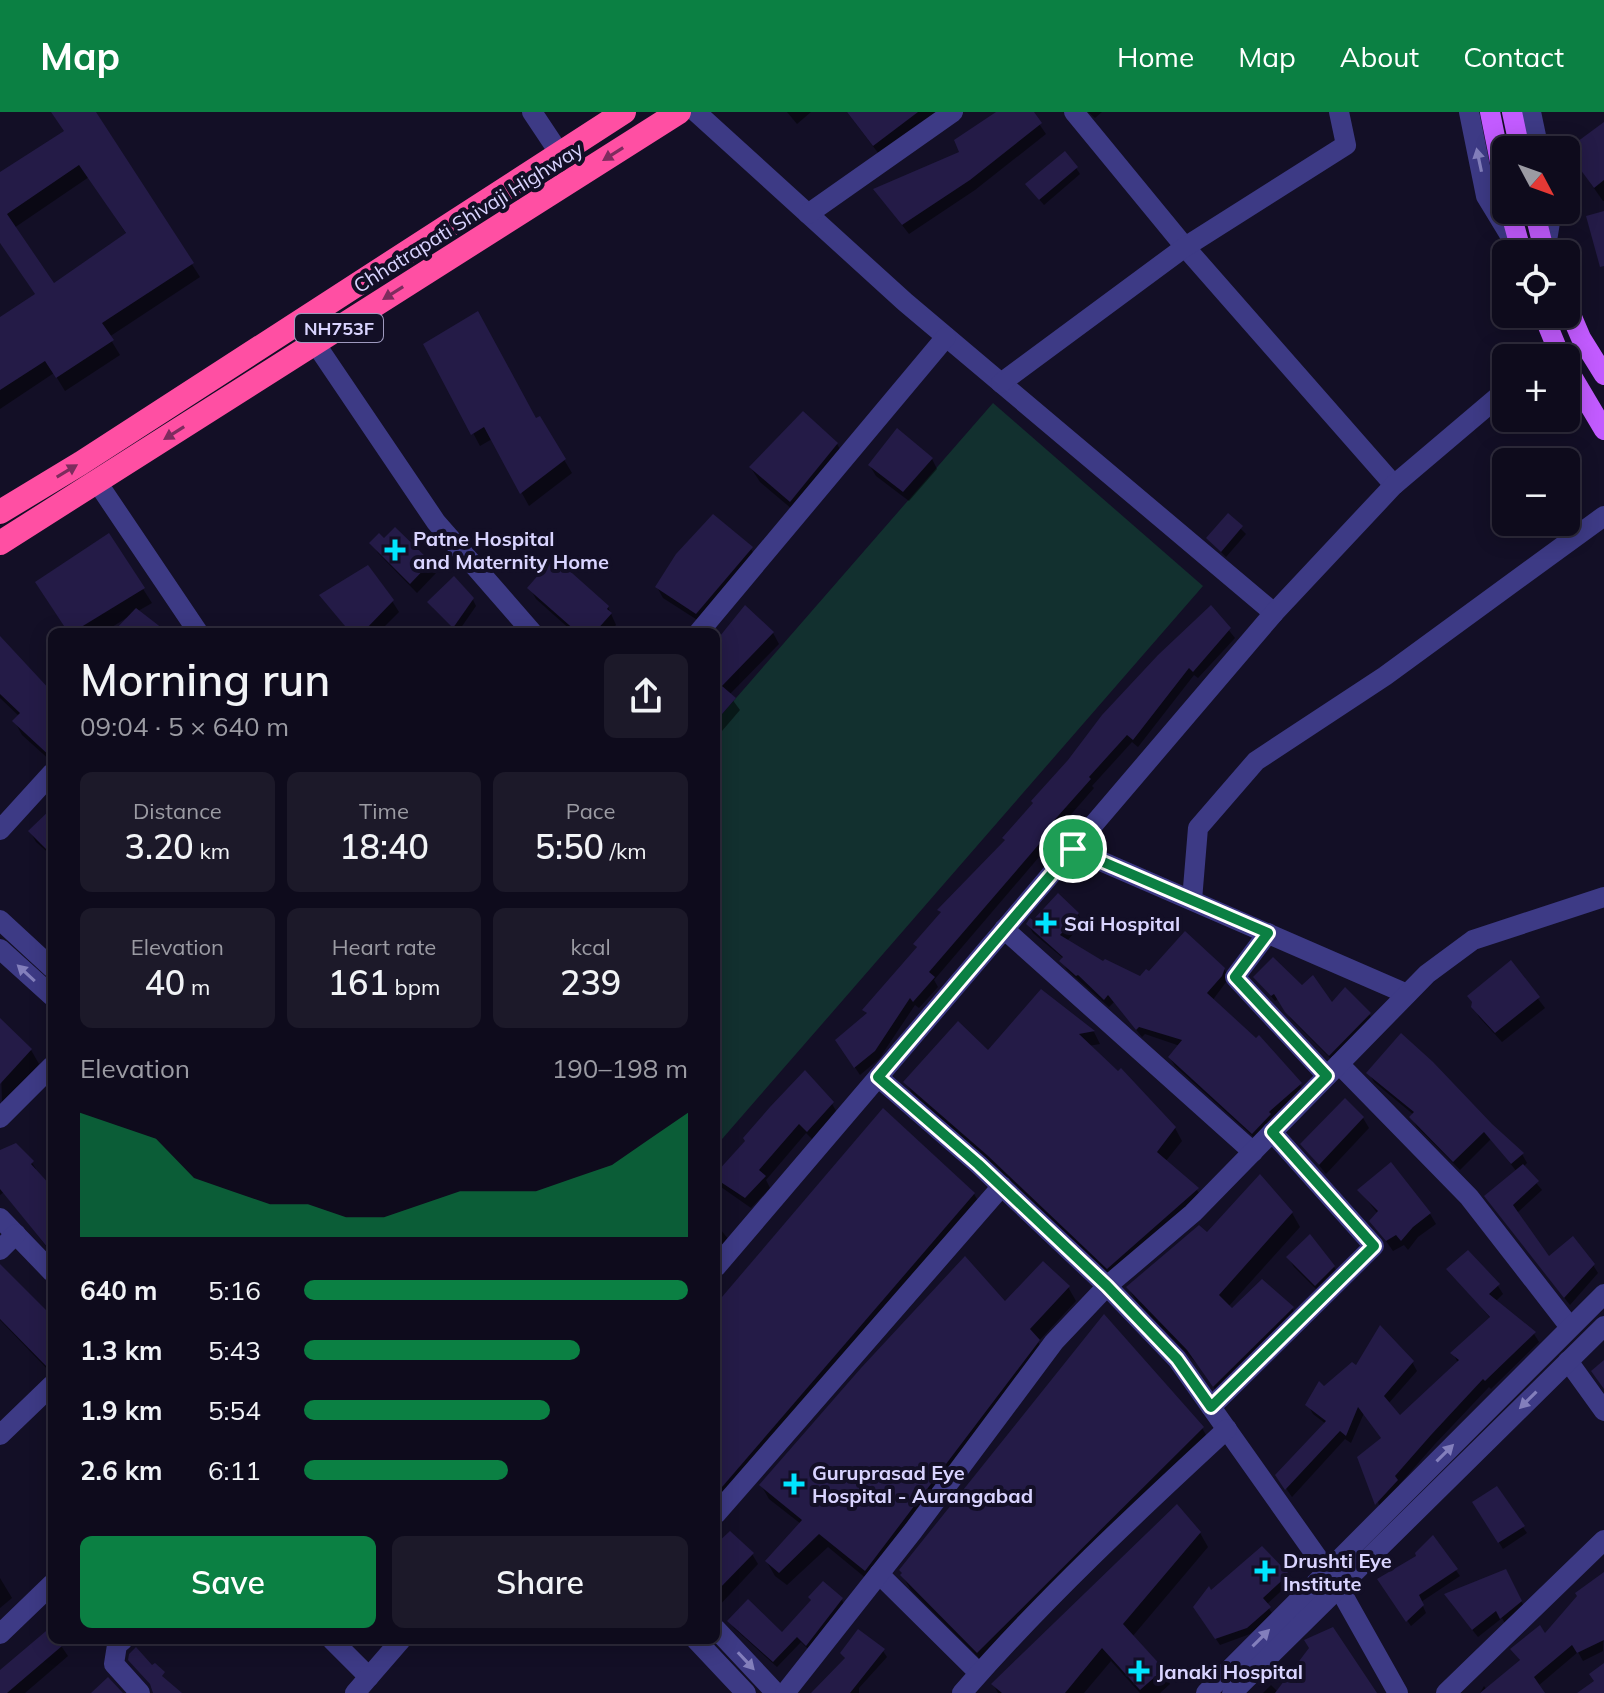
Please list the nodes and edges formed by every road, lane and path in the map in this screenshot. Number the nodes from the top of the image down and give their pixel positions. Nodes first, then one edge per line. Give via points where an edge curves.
1 (532, 112) edge
2 (624, 112) edge
3 (679, 112) edge
4 (696, 112) edge
5 (953, 112) edge
6 (1074, 112) edge
7 (1339, 112) edge
8 (1469, 112) edge
9 (1490, 112) edge
10 (1512, 112) edge
11 (1531, 112) edge
12 (1495, 136) edge
13 (1517, 136) edge
14 (1536, 136) edge
15 (560, 154) junction
16 (808, 214) junction
17 (1513, 240) edge
18 (1185, 247) junction
19 (1577, 328) edge
20 (946, 337) junction
21 (315, 343) junction
22 (1604, 375) edge
23 (1001, 383) junction
24 (1580, 394) edge
25 (1492, 402) edge
26 (1492, 410) edge
27 (1479, 414) junction
28 (1604, 430) edge
29 (97, 482) junction
30 (1394, 485) junction
31 (0, 512) edge
32 (1604, 516) edge
33 (0, 543) edge
34 (1274, 613) junction
35 (189, 628) edge
36 (529, 628) edge
37 (702, 628) edge
38 (48, 777) edge
39 (0, 830) edge
40 (1073, 849) junction
41 (1604, 897) edge
42 (1192, 900) junction
43 (0, 920) edge
44 (1004, 929) junction
45 (1268, 933) junction
46 (0, 949) edge
47 (48, 964) edge
48 (48, 992) edge
49 (1407, 994) junction
50 (48, 1070) edge
51 (1333, 1070) junction
52 (878, 1077) junction
53 (0, 1118) edge
54 (1272, 1132) junction
55 (1253, 1152) junction
56 (1002, 1186) junction
57 (0, 1218) edge
58 (16, 1234) junction
59 (0, 1250) edge
60 (720, 1262) edge
61 (48, 1268) edge
62 (1107, 1286) junction
63 (1604, 1294) edge
64 (1604, 1326) edge
65 (1570, 1327) junction
66 (1568, 1361) junction
67 (48, 1389) edge
68 (1211, 1407) junction
69 (1604, 1411) edge
70 (1227, 1429) junction
71 (0, 1435) edge
72 (720, 1509) edge
73 (1604, 1540) edge
74 (879, 1574) junction
75 (1333, 1580) junction
76 (48, 1588) edge
77 (720, 1633) edge
78 (0, 1634) edge
79 (118, 1644) edge
80 (334, 1644) edge
81 (398, 1644) edge
82 (700, 1644) edge
83 (979, 1673) junction
84 (359, 1688) edge
85 (140, 1693) edge
86 (746, 1693) edge
87 (776, 1693) edge
88 (785, 1693) edge
89 (962, 1693) edge
90 (1206, 1693) edge
91 (1232, 1693) edge
92 (1398, 1693) edge
93 (1446, 1693) edge

1 - 15 street
2 - 15 highway, Chhatrapati Shivaji Highway / NH753F
3 -> 21 highway, Chhatrapati Shivaji Highway / NH753F
4 - 16 street
5 - 16 street
6 - 18 street
7 - 18 street via 1346,145
17 -> 8 street via 1486,196
9 - 12 main road
10 - 13 main road
11 - 14 street
31 -> 15 highway, Chhatrapati Shivaji Highway / NH753F
16 - 20 street
18 - 23 street
18 - 30 street
19 - 22 main road
20 - 23 street
20 - 37 street
21 -> 29 highway, Chhatrapati Shivaji Highway / NH753F
21 - 36 street via 436,522
23 - 34 street
24 - 28 main road
25 - 27 street
26 - 27 street
27 - 30 street
29 - 33 highway, Chhatrapati Shivaji Highway / NH753F
29 - 35 street
30 - 34 street
32 - 42 street via 1385,676 1256,761 1198,828
34 - 40 street
38 - 39 street
40 - 42 street
40 - 44 street
41 - 49 street via 1473,940
42 - 45 street
43 - 47 street
44 - 52 street
44 - 55 street
45 - 49 street
45 - 51 street via 1235,977
48 -> 46 street
49 - 51 street
50 - 53 street
51 - 54 street
51 - 65 street via 1469,1197
52 - 56 street
52 - 60 street
54 - 55 street
54 - 68 street via 1374,1246
55 - 62 street via 1193,1213
56 - 62 street
56 - 72 street
57 - 58 street
58 - 59 street
58 - 61 street
62 - 68 street via 1177,1359
62 - 74 street via 1054,1342
63 - 65 street
64 - 66 street
75 -> 65 street
66 - 69 street
66 -> 75 street
67 - 71 street
68 - 70 street
70 - 75 street
70 - 83 street via 1095,1552
73 - 93 street
74 - 83 street
74 - 88 street
90 -> 75 street
75 - 91 street
75 - 92 street
76 - 78 street
77 -> 87 street
79 - 85 street via 114,1664
80 - 84 street
81 - 84 street
82 - 86 street
83 - 89 street

